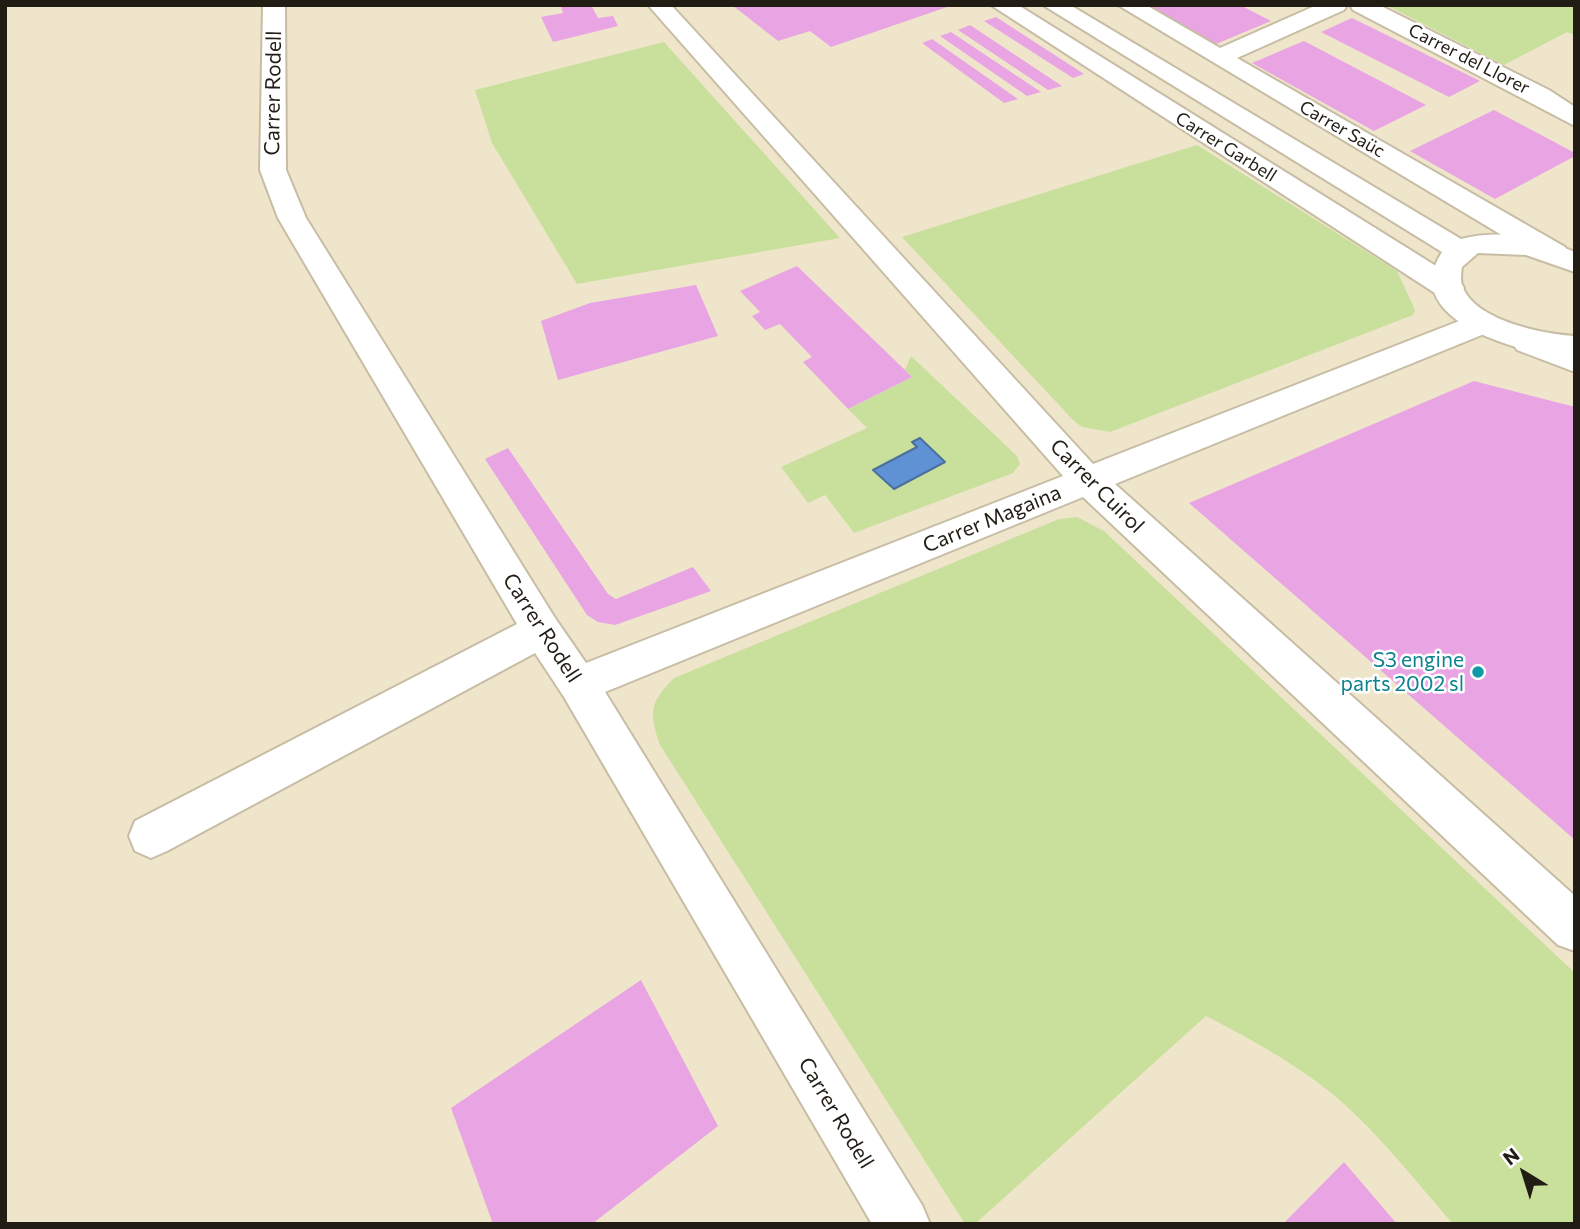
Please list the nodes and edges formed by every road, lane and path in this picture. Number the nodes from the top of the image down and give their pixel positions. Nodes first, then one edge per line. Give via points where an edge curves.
1 (274, 5) edge
2 (659, 5) edge
3 (1002, 5) edge
4 (1054, 5) edge
5 (1129, 5) edge
6 (1336, 5) edge
7 (1361, 5) edge
8 (1220, 57) junction
9 (1575, 118) edge
10 (1461, 251) junction
11 (1565, 258) edge
12 (1449, 288) junction
13 (1483, 323) junction
14 (1528, 342) junction
15 (1575, 347) edge
16 (1575, 361) edge
17 (1088, 481) junction
18 (541, 630) junction
19 (578, 684) junction
20 (151, 836) dead end
21 (1575, 928) edge
22 (903, 1224) edge

1 - 18 street, Carrer Rodell via 272,170 292,218
2 - 17 street, Carrer Cuirol
3 - 12 street, Carrer Garbell
4 - 10 street
5 - 8 street, Carrer Saüc
6 - 8 street
7 - 9 street, Carrer del Llorer via 1540,95
8 - 11 street, Carrer Saüc
10 - 11 street via 1503,242
10 - 12 street via 1447,267
12 - 13 street, Carrer Garbell
13 - 14 street, Carrer Garbell
13 - 17 street, Carrer Magaina
14 - 15 street
14 - 16 street
17 - 19 street, Carrer Magaina
17 - 21 street, Carrer Cuirol
18 - 19 street, Carrer Rodell
18 - 20 street
19 - 22 street, Carrer Rodell

